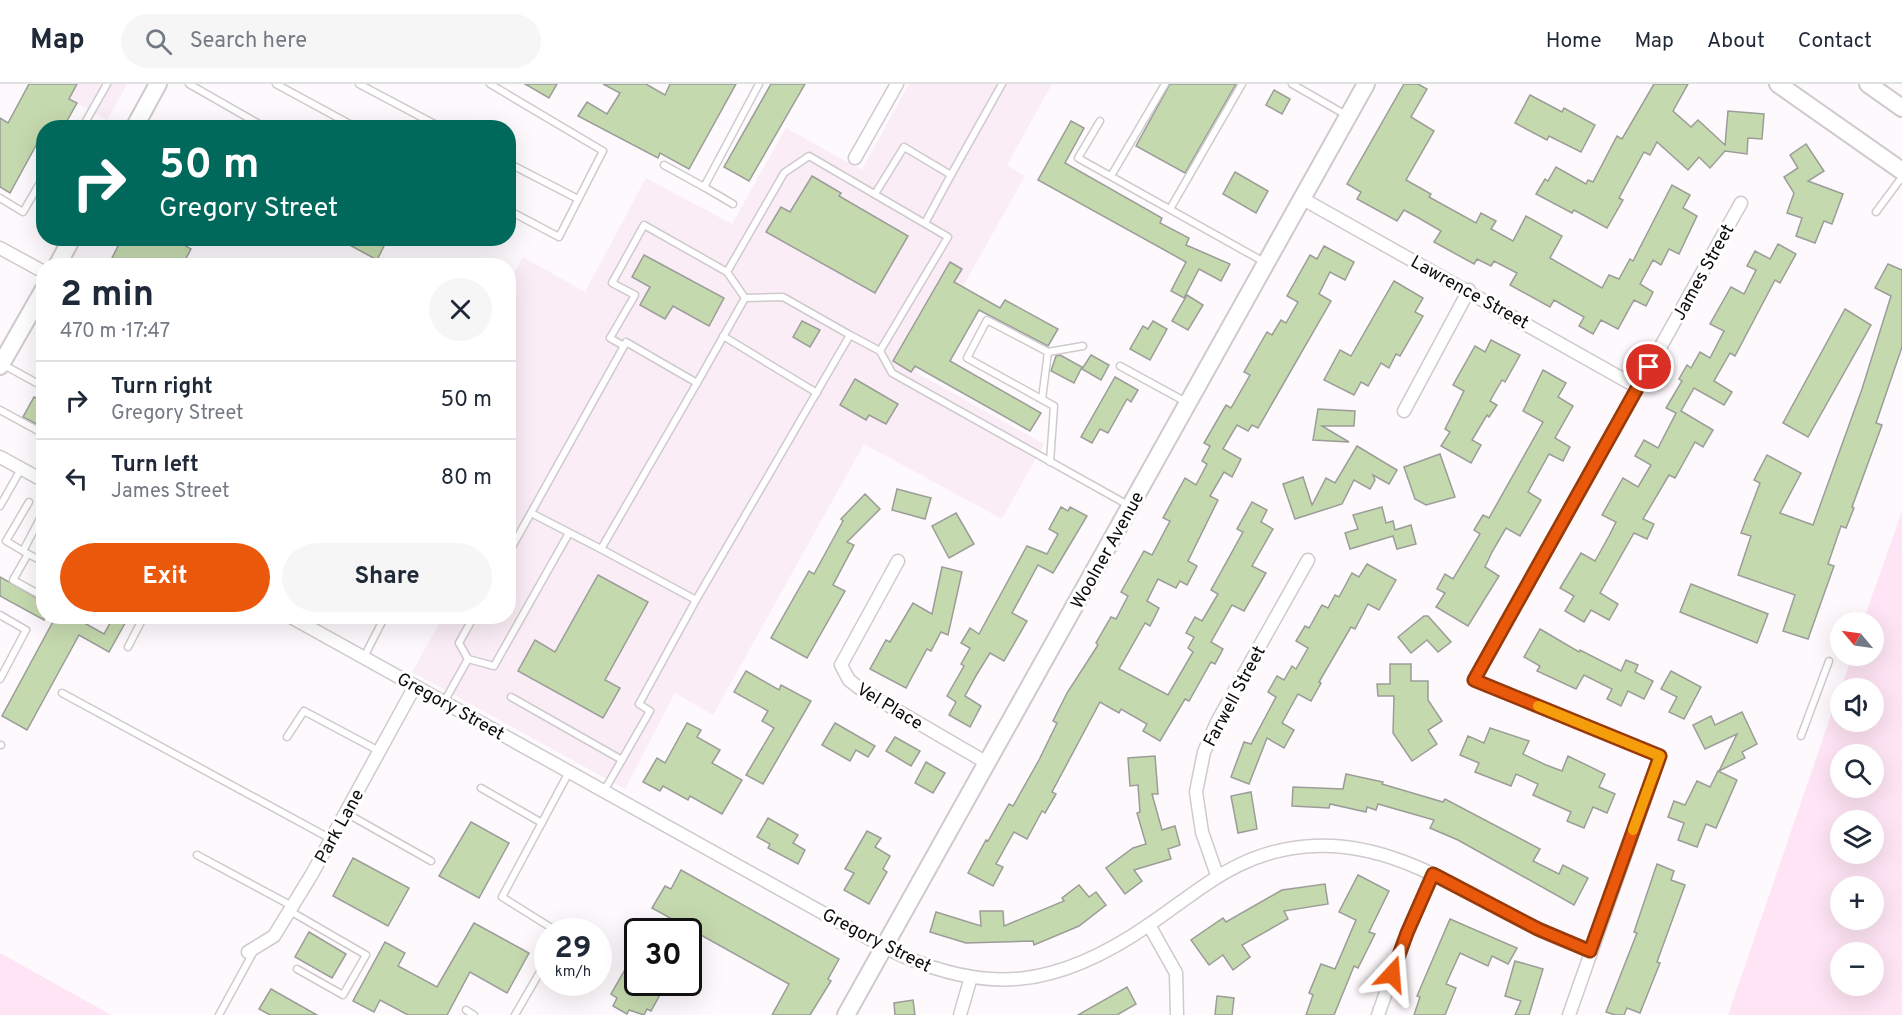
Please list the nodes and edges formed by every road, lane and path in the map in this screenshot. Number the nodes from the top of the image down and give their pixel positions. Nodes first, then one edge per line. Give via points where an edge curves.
1 (107, 84) edge
2 (158, 84) edge
3 (189, 84) edge
4 (276, 84) edge
5 (359, 84) edge
6 (490, 84) edge
7 (759, 84) edge
8 (897, 84) edge
9 (1002, 84) edge
10 (1165, 84) edge
11 (1242, 84) edge
12 (1292, 84) edge
13 (1366, 84) edge
14 (1778, 84) edge
15 (1868, 84) edge
16 (1902, 108) edge
17 (1348, 116) junction
18 (87, 120) edge
19 (138, 120) edge
20 (252, 120) edge
21 (342, 120) edge
22 (427, 120) edge
23 (1100, 121) dead end
24 (855, 158) dead end
25 (664, 165) dead end
26 (516, 167) edge
27 (1902, 171) edge
28 (951, 175) junction
29 (1111, 176) junction
30 (1902, 177) edge
31 (704, 187) junction
32 (36, 190) edge
33 (875, 194) junction
34 (0, 198) edge
35 (578, 199) junction
36 (1303, 199) junction
37 (1741, 203) dead end
38 (733, 204) dead end
39 (1170, 209) junction
40 (1876, 212) dead end
41 (516, 214) edge
42 (924, 223) junction
43 (0, 248) edge
44 (1267, 263) junction
45 (36, 268) edge
46 (728, 272) junction
47 (1469, 290) junction
48 (745, 298) junction
49 (36, 316) edge
50 (850, 335) junction
51 (723, 336) junction
52 (624, 346) junction
53 (1083, 346) dead end
54 (880, 351) junction
55 (1048, 352) junction
56 (1, 365) edge
57 (1120, 366) dead end
58 (36, 383) edge
59 (697, 383) junction
60 (1637, 387) junction
61 (817, 393) junction
62 (1042, 399) junction
63 (1189, 404) junction
64 (0, 410) edge
65 (1404, 411) dead end
66 (36, 430) edge
67 (0, 457) edge
68 (1050, 462) junction
69 (21, 469) junction
70 (36, 477) edge
71 (29, 502) dead end
72 (0, 506) edge
73 (1131, 507) junction
74 (531, 513) junction
75 (36, 529) edge
76 (569, 533) junction
77 (516, 540) edge
78 (601, 549) junction
79 (26, 552) junction
80 (36, 557) edge
81 (897, 561) dead end
82 (1308, 561) dead end
83 (36, 593) edge
84 (696, 600) junction
85 (0, 615) edge
86 (140, 624) edge
87 (303, 624) edge
88 (381, 624) edge
89 (470, 624) edge
90 (128, 647) dead end
91 (363, 657) junction
92 (468, 659) junction
93 (1829, 662) dead end
94 (0, 679) edge
95 (415, 686) junction
96 (62, 693) dead end
97 (511, 697) dead end
98 (444, 702) junction
99 (1801, 736) dead end
100 (287, 737) dead end
101 (379, 751) junction
102 (622, 760) junction
103 (987, 763) junction
104 (569, 772) junction
105 (481, 788) dead end
106 (604, 791) junction
107 (345, 813) junction
108 (542, 823) junction
109 (331, 839) junction
110 (197, 855) dead end
111 (431, 861) dead end
112 (1217, 874) junction
113 (1433, 874) junction
114 (291, 908) junction
115 (536, 918) edge
116 (1149, 925) junction
117 (884, 947) junction
118 (252, 950) joint
119 (1590, 951) junction
120 (297, 969) dead end
121 (971, 977) junction
122 (534, 982) edge
123 (466, 1010) dead end
124 (219, 1015) edge
125 (474, 1015) edge
126 (515, 1015) edge
127 (846, 1015) edge
128 (960, 1015) edge
129 (1177, 1015) edge
130 (1378, 1015) edge
131 (1569, 1015) edge

1 - 18 lane
2 - 19 street
3 - 20 lane
4 - 21 lane
5 - 22 lane
6 - 35 lane via 603,151
7 - 31 lane
8 - 24 street
9 - 28 lane
10 - 29 lane
11 - 39 lane
12 - 17 lane
13 - 17 street, Woolner Avenue
14 - 27 street
15 - 16 street
17 - 36 street, Woolner Avenue
23 - 29 lane via 1078,158
25 - 31 lane
26 - 35 lane
28 - 33 lane via 904,147
28 - 42 lane
29 - 39 lane
30 - 40 lane
31 - 38 lane
32 - 34 lane via 23,212
33 - 42 lane
33 - 46 lane via 809,156 784,173
35 - 41 lane via 559,237
36 - 44 street, Woolner Avenue
36 - 47 street, Lawrence Street
37 - 60 street, James Street
39 - 44 lane
42 - 54 lane via 948,237
43 - 45 street
44 - 63 street, Woolner Avenue
46 - 48 lane
46 - 52 lane via 644,225 612,283 635,295 610,338
47 - 60 street, Lawrence Street
47 - 65 street
48 - 50 lane via 783,297
48 - 51 lane
49 - 56 street
50 - 54 lane
50 - 61 lane
51 - 59 lane
51 - 61 lane
52 - 59 lane via 626,342
52 - 74 lane
53 - 55 lane
54 - 68 lane via 892,373
55 - 62 lane
55 - 62 lane via 987,320 967,358
56 - 58 lane
57 - 63 lane
59 - 78 lane
60 - 119 street, James Street via 1474,680 1660,756
61 - 84 lane
62 - 68 lane via 1054,406
63 - 73 street, Woolner Avenue
64 - 66 lane
67 - 69 street
68 - 73 lane
69 - 70 street
69 - 72 lane
71 - 79 lane via 6,541
73 - 103 street, Woolner Avenue
74 - 76 lane
74 - 77 lane
75 - 79 lane
76 - 78 lane
76 - 92 lane via 494,666
78 - 84 lane
79 - 80 lane
79 - 83 lane via 13,580
81 - 103 street, Vel Place via 841,665 849,680 862,690
82 - 112 street, Farwell Street via 1204,752 1196,792 1202,832
84 - 102 lane via 639,704 650,711
85 - 94 lane via 26,630
86 - 90 lane
87 - 91 street, Gregory Street
88 - 91 lane
89 - 92 lane via 459,643
91 - 95 street, Gregory Street
92 - 98 lane
93 - 99 lane
95 - 98 street, Gregory Street
95 - 101 street, Park Lane
96 - 109 lane
97 - 102 lane
98 - 104 street, Gregory Street
100 - 101 lane via 304,711
101 - 107 street, Park Lane
102 - 106 lane
103 - 117 street, Woolner Avenue
104 - 106 street, Gregory Street
104 - 108 lane
105 - 108 lane
106 - 117 street, Gregory Street
107 - 109 street, Park Lane
107 - 111 lane
108 - 115 lane via 502,897
109 - 114 street, Park Lane
110 - 114 lane
112 - 113 street, Gregory Street via 1252,858 1313,846 1360,848 1402,859
112 - 116 street, Gregory Street
113 - 119 street, Gregory Street via 1538,929
113 - 130 street
114 - 118 street, Park Lane via 274,936
114 - 120 lane via 366,955 343,995
116 - 121 street, Gregory Street via 1064,971 1034,978 988,981
116 - 129 street via 1176,973
117 - 121 street, Gregory Street via 933,969
117 - 127 street, Woolner Avenue
118 - 124 lane
119 - 131 street, James Street
121 - 128 street
122 - 126 lane
123 - 125 lane

